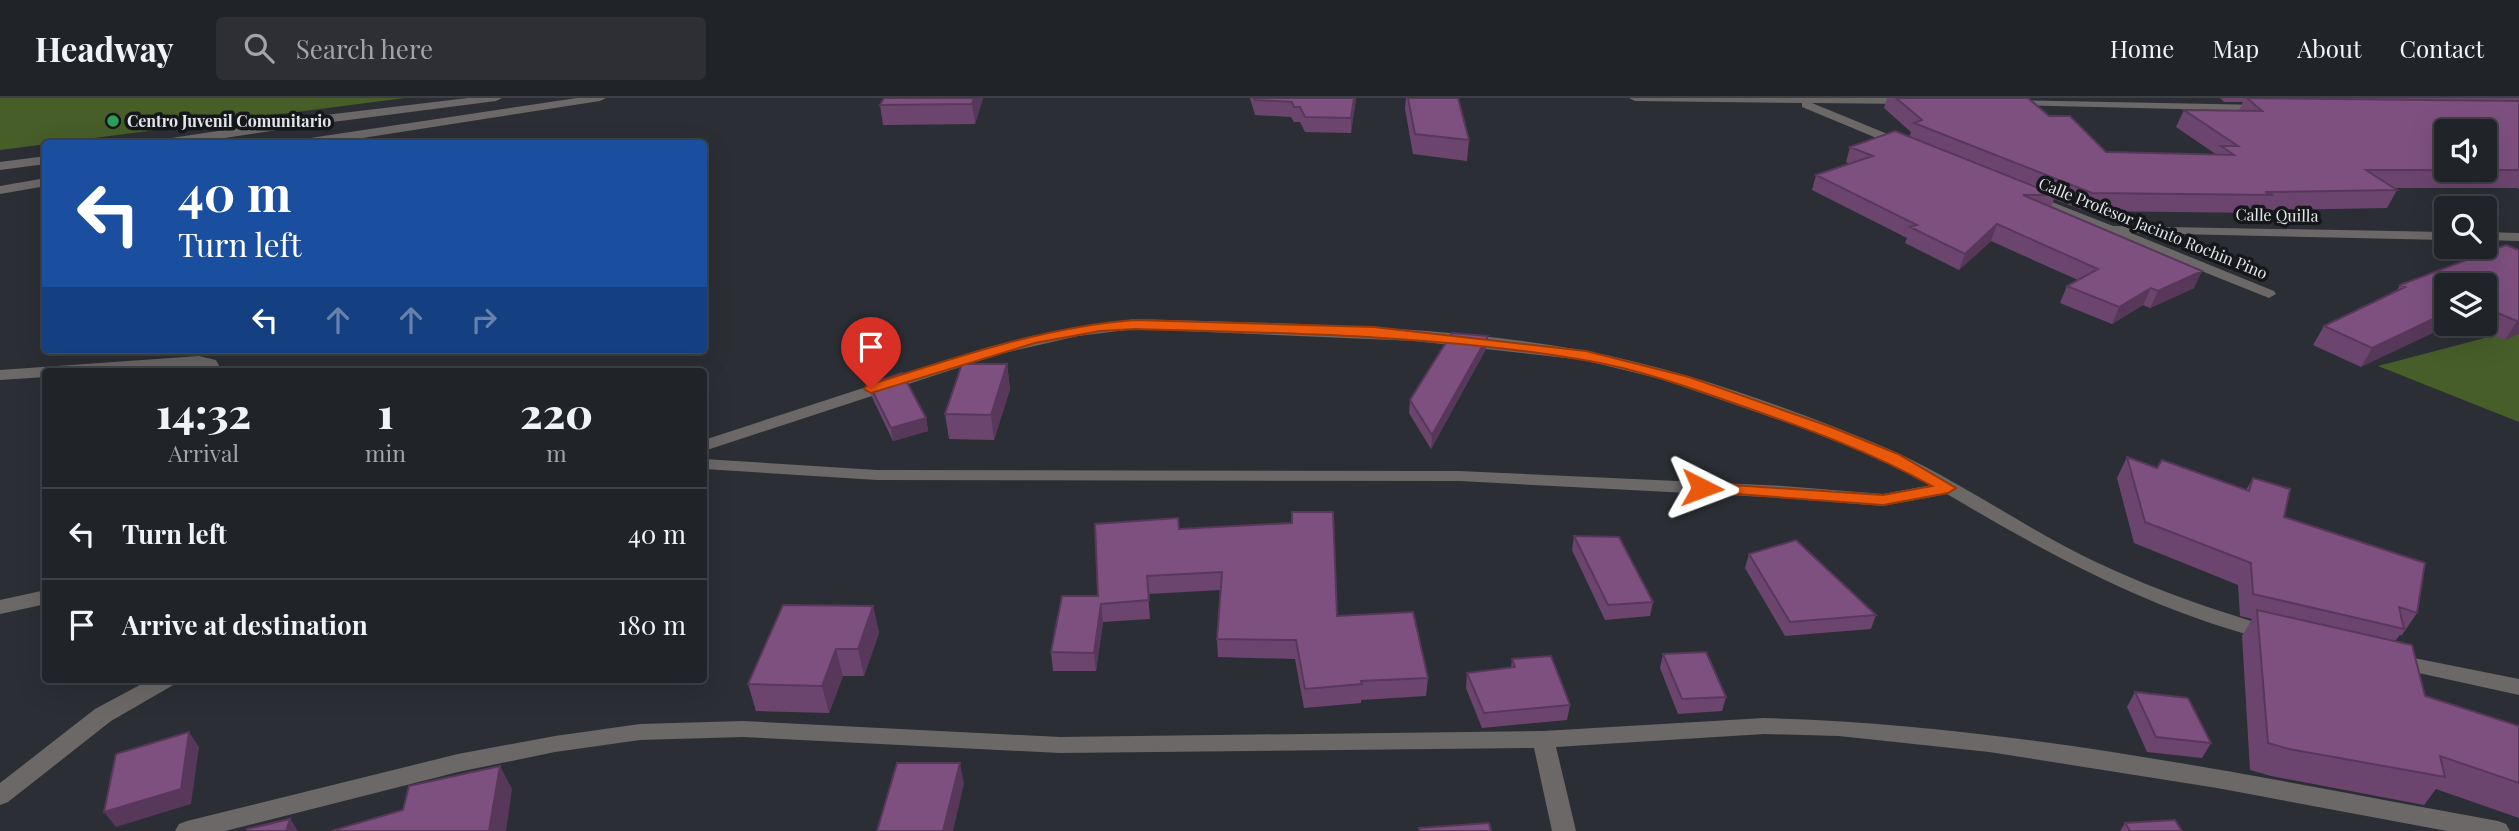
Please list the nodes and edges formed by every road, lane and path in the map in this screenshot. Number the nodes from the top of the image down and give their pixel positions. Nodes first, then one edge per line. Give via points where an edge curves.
1 (496, 98) edge
2 (600, 98) edge
3 (1635, 98) edge
4 (1794, 100) edge
5 (579, 101) edge
6 (1928, 101) edge
7 (1997, 103) edge
8 (2273, 108) edge
9 (184, 140) edge
10 (323, 140) edge
11 (1914, 149) edge
12 (42, 161) edge
13 (0, 166) edge
14 (42, 184) edge
15 (0, 190) edge
16 (2016, 192) edge
17 (2106, 229) junction
18 (2434, 236) edge
19 (2497, 236) edge
20 (2519, 237) edge
21 (2269, 294) dead end
22 (97, 368) edge
23 (212, 368) edge
24 (42, 372) edge
25 (0, 375) edge
26 (707, 445) edge
27 (707, 464) edge
28 (1948, 488) junction
29 (42, 598) edge
30 (0, 607) edge
31 (2290, 639) edge
32 (2381, 659) edge
33 (161, 683) edge
34 (2519, 687) edge
35 (1543, 739) junction
36 (0, 796) edge
37 (187, 831) edge
38 (1564, 831) edge
39 (2498, 831) edge

1 - 9 street
2 - 5 street
3 - 4 street
4 - 6 street
4 - 11 street
5 - 10 street
7 - 8 street
12 - 13 street
14 - 15 street
16 - 17 street, Calle Profesor Jacinto Rochin Pino
17 - 18 street, Calle Quilla
17 - 21 street, Calle Profesor Jacinto Rochin Pino
19 - 20 street
22 - 23 street via 184,362 210,363
24 - 25 street
26 - 28 street via 951,363 1069,332 1135,324 1374,331 1586,356 1684,380 1836,434 1892,457
27 - 28 street via 877,475 1459,476 1883,500
28 - 31 street via 2137,590 2191,611
29 - 30 street
32 - 34 street
33 - 36 street via 103,715
35 - 37 street via 1060,745 743,729 640,733 458,763
35 - 38 street
35 - 39 street via 1764,726 1916,734 2217,779

